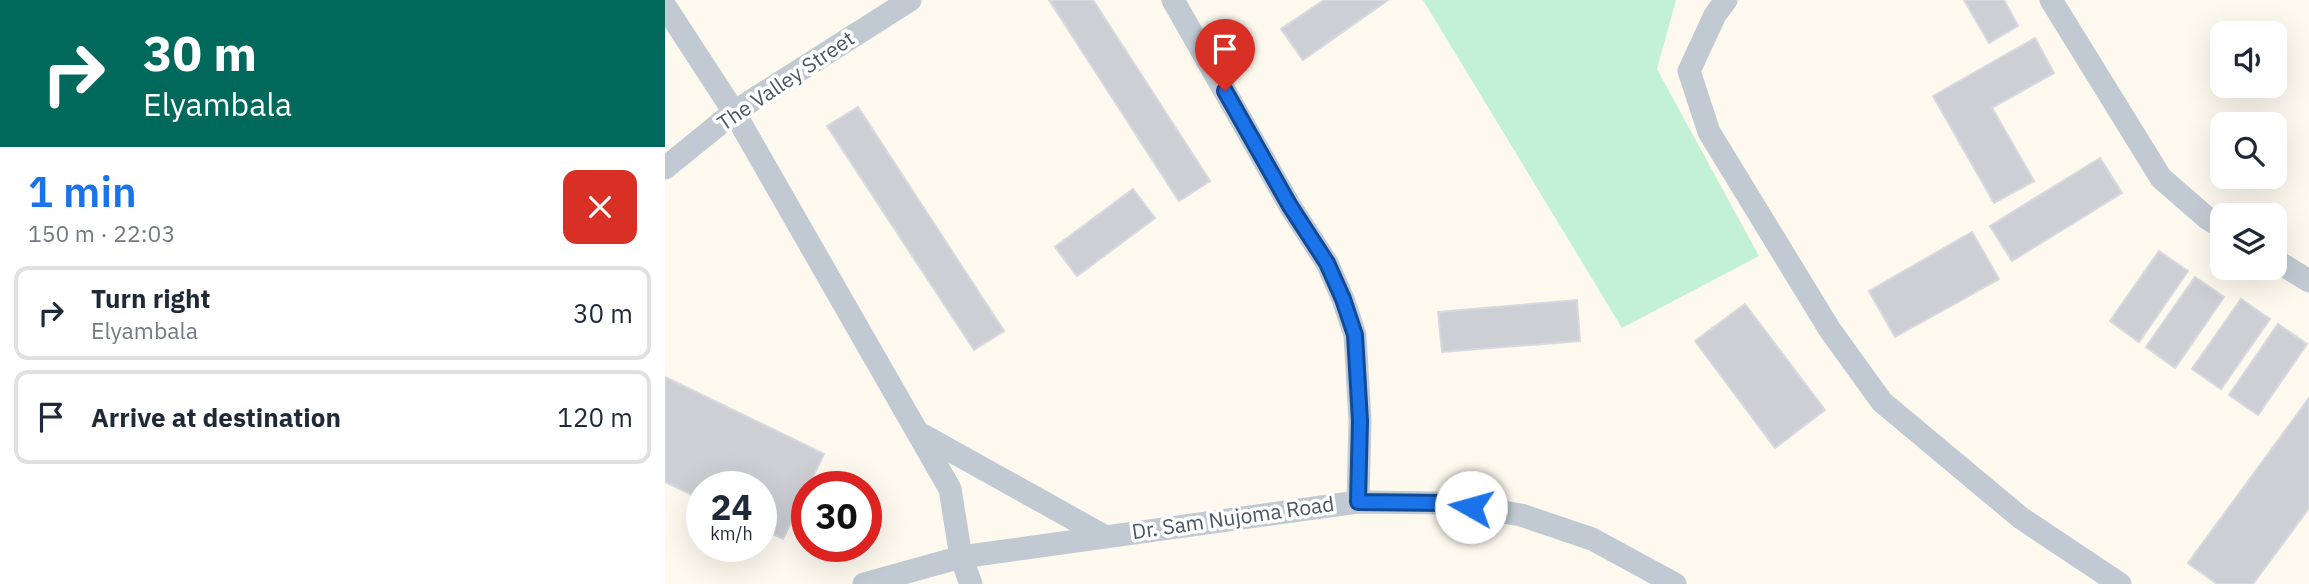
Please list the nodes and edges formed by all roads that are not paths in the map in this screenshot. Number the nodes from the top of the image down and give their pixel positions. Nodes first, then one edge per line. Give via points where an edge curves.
1 (910, 0) edge
2 (1173, 0) edge
3 (1726, 0) edge
4 (2051, 0) edge
5 (665, 6) edge
6 (734, 113) junction
7 (665, 168) edge
8 (2210, 220) edge
9 (2287, 267) edge
10 (2309, 281) edge
11 (919, 433) junction
12 (1358, 502) junction
13 (1104, 536) junction
14 (961, 556) junction
15 (864, 584) edge
16 (971, 584) edge
17 (1675, 584) edge
18 (2120, 584) edge

1 - 6 street, The Valley Street
2 - 12 street via 1327,263 1343,299 1355,335
3 - 18 street via 1689,71 1709,132 1830,330 1882,402 2021,518
4 - 8 street via 2161,178
5 - 6 street
6 - 7 street, The Valley Street
6 - 11 street
9 - 10 street
11 - 13 street
11 - 14 street via 950,489
12 - 13 street, Dr. Sam Nujoma Road
12 - 17 street, Dr. Sam Nujoma Road via 1445,503 1521,515 1592,539
13 - 14 street, Dr. Sam Nujoma Road
14 - 15 street, Dr. Sam Nujoma Road
14 - 16 street

